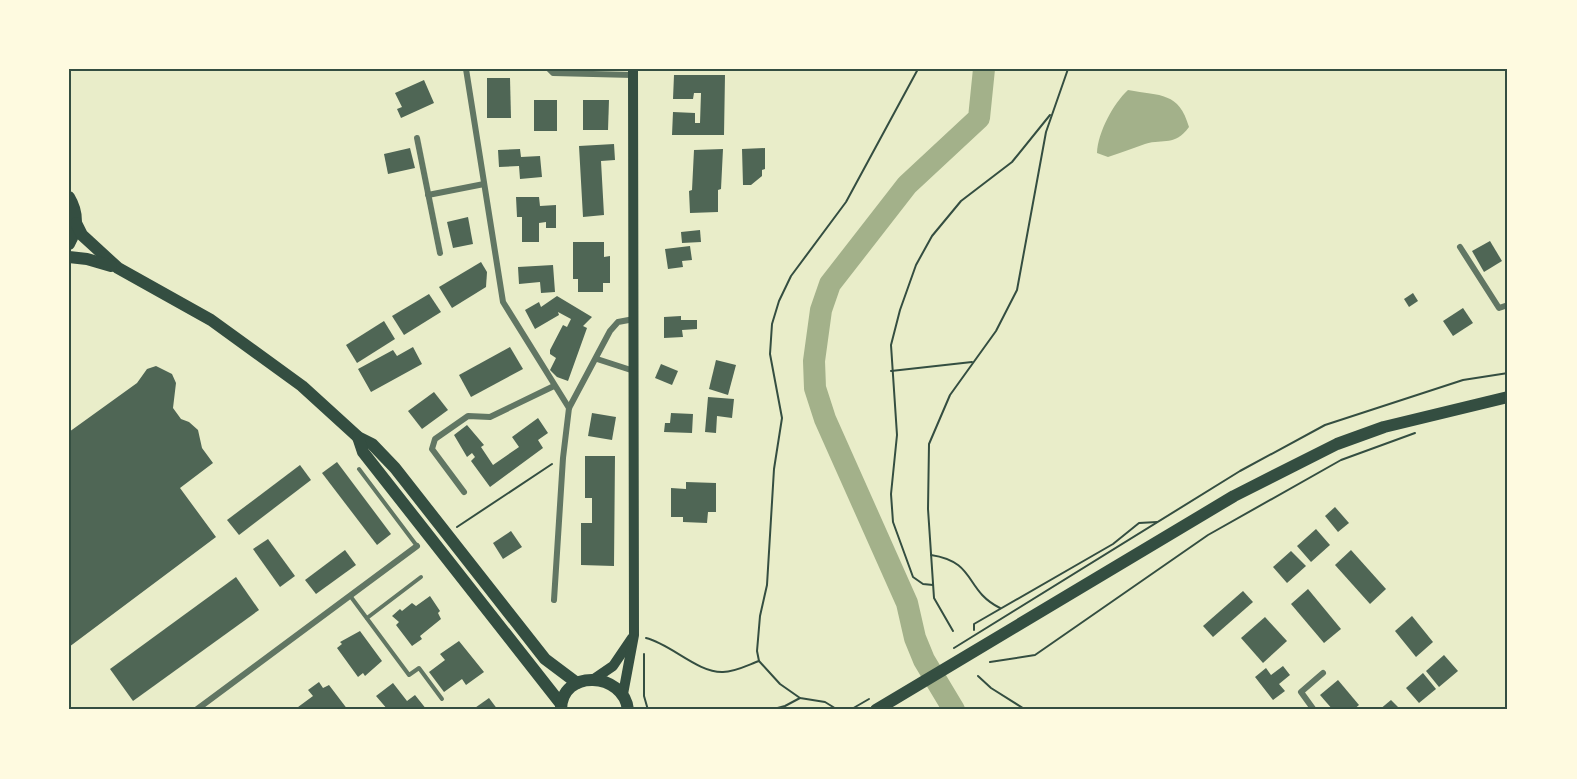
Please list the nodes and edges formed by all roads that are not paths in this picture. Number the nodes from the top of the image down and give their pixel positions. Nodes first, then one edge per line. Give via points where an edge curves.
1 (466, 69) edge
2 (549, 69) edge
3 (633, 72) edge
4 (417, 138) dead end
5 (484, 184) junction
6 (429, 195) junction
7 (69, 197) edge
8 (76, 223) junction
9 (69, 243) edge
10 (1460, 247) dead end
11 (440, 253) dead end
12 (69, 257) edge
13 (118, 268) junction
14 (1508, 305) edge
15 (634, 319) junction
16 (597, 360) junction
17 (634, 371) junction
18 (554, 386) junction
19 (1508, 397) edge
20 (569, 408) junction
21 (358, 437) junction
22 (359, 469) dead end
23 (464, 492) dead end
24 (417, 546) joint
25 (421, 577) dead end
26 (351, 597) junction
27 (554, 600) dead end
28 (367, 618) junction
29 (639, 636) junction
30 (1323, 673) dead end
31 (594, 679) junction
32 (577, 683) junction
33 (442, 699) dead end
34 (628, 704) edge
35 (561, 707) edge
36 (196, 710) edge
37 (876, 710) edge
38 (1314, 710) edge

1 - 5 street
2 - 3 street via 553,73
3 - 15 main road
4 - 6 street
5 - 6 street
5 - 18 street via 503,302
6 - 11 street
7 - 8 main road
8 - 9 main road
8 - 13 main road via 82,235
10 - 14 street via 1499,308
12 - 13 main road
13 - 21 main road via 211,320 302,386
15 - 16 street via 618,322
15 - 17 main road
16 - 17 street
16 - 20 street
17 - 29 main road
18 - 20 street
18 - 23 street via 490,417 468,416 435,439 432,449
19 - 37 main road via 1437,412 1337,444 1234,496
20 - 27 street via 562,458
21 - 32 main road via 372,444 395,468 545,659
21 - 35 main road via 363,452
22 - 24 lane
24 - 26 street
25 - 28 lane
26 - 28 lane
26 - 36 street
28 - 33 lane via 409,675 420,668
29 - 31 main road via 614,666
29 - 34 main road
30 - 38 street via 1301,692
31 - 32 main road
31 - 34 main road via 612,685
32 - 35 main road via 564,696

